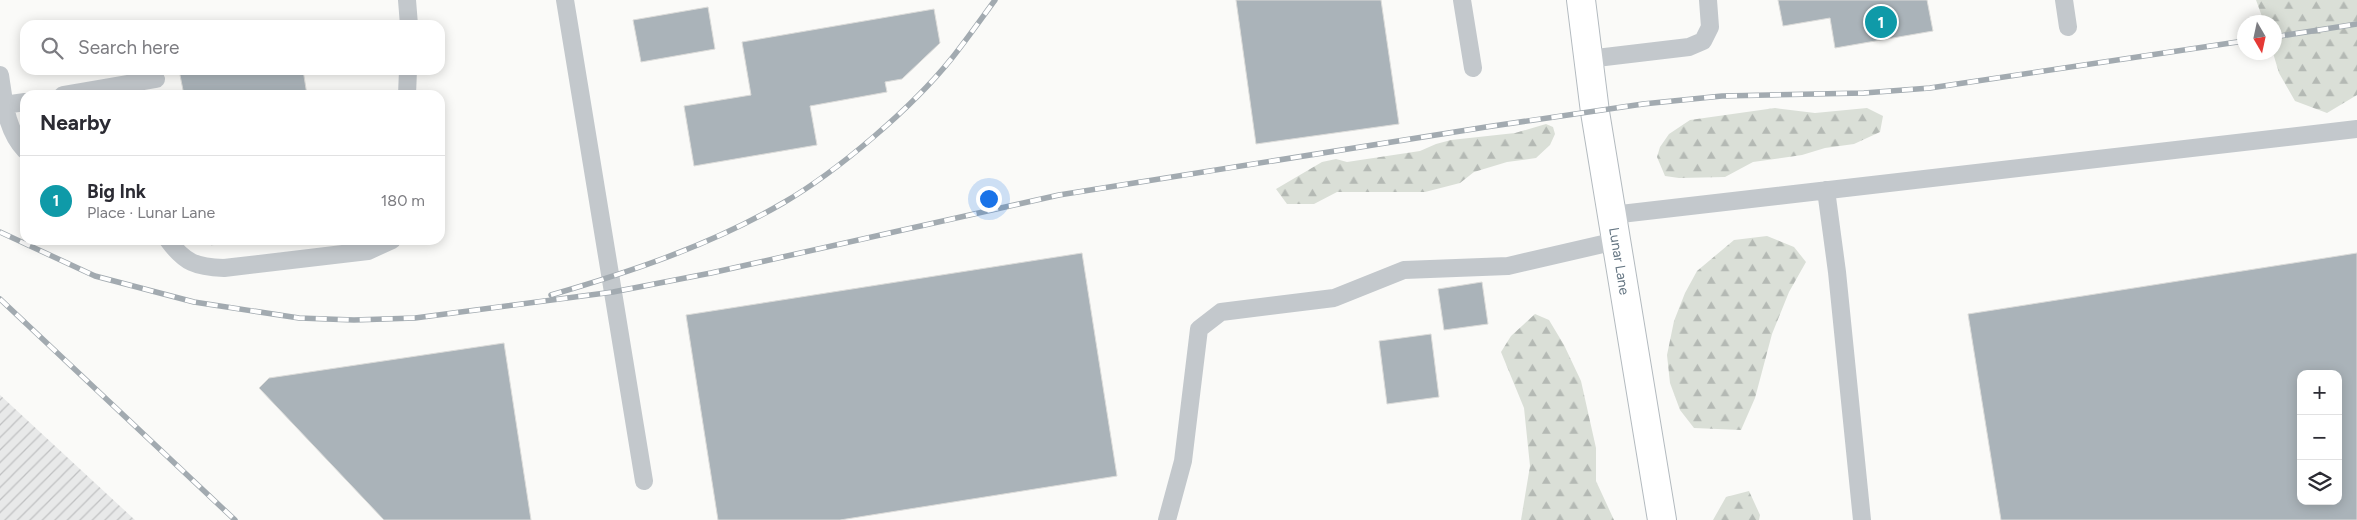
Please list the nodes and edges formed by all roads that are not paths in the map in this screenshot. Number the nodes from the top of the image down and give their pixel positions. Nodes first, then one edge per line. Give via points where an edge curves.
1 (407, 0) edge
2 (565, 0) edge
3 (1462, 0) edge
4 (1581, 0) edge
5 (1708, 0) edge
6 (2064, 0) edge
7 (409, 20) edge
8 (2068, 27) dead end
9 (1588, 59) junction
10 (1473, 68) dead end
11 (0, 75) edge
12 (408, 75) edge
13 (156, 78) dead end
14 (90, 90) edge
15 (407, 90) edge
16 (20, 103) edge
17 (4, 105) junction
18 (2357, 129) edge
19 (20, 145) edge
20 (1826, 190) junction
21 (1614, 228) junction
22 (171, 245) edge
23 (381, 245) edge
24 (644, 481) dead end
25 (1167, 520) edge
26 (1662, 520) edge
27 (1862, 520) edge

1 - 7 lane
2 - 24 lane
3 - 10 lane
4 - 9 street, Lunar Lane
5 - 9 lane via 1710,28 1703,41 1689,47
6 - 8 lane
9 - 21 street, Lunar Lane
11 - 17 lane
12 - 15 lane
13 - 14 lane
16 - 17 lane
17 - 19 lane via 14,139
18 - 20 lane
20 - 21 lane
20 - 27 lane
21 - 25 lane via 1508,266 1404,270 1334,298 1221,312 1199,328 1183,461
21 - 26 street, Lunar Lane
22 - 23 lane via 179,256 201,268 224,268 368,251

